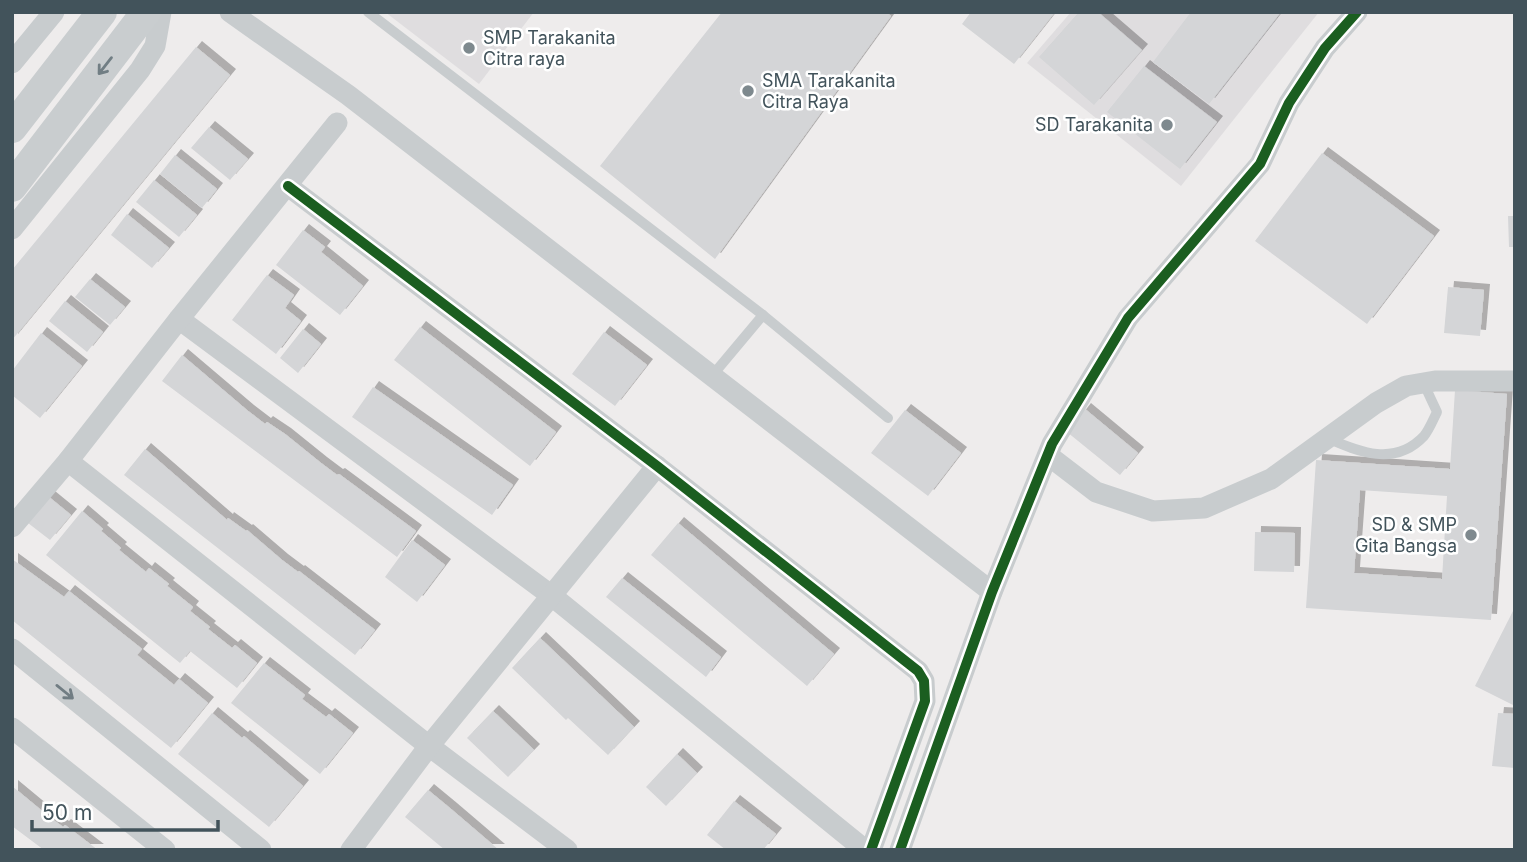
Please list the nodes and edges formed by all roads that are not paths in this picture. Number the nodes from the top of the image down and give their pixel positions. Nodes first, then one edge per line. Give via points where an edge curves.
1 (54, 12) edge
2 (102, 12) edge
3 (146, 12) edge
4 (161, 12) edge
5 (230, 12) edge
6 (368, 12) edge
7 (1357, 12) edge
8 (12, 63) edge
9 (337, 123) dead end
10 (12, 128) edge
11 (288, 186) junction
12 (12, 187) edge
13 (12, 229) edge
14 (763, 315) junction
15 (179, 319) junction
16 (711, 377) junction
17 (1515, 381) edge
18 (1423, 382) junction
19 (888, 418) dead end
20 (1326, 438) junction
21 (1048, 456) junction
22 (68, 461) junction
23 (657, 466) junction
24 (12, 527) edge
25 (992, 592) junction
26 (552, 596) junction
27 (12, 649) edge
28 (12, 728) edge
29 (429, 746) junction
30 (165, 850) edge
31 (261, 850) edge
32 (351, 850) edge
33 (567, 850) edge
34 (865, 850) edge
35 (871, 850) edge
36 (900, 850) edge

1 - 8 street
2 - 10 street
3 -> 12 street
4 - 13 street via 155,46 140,70
5 - 16 street via 348,95
6 - 14 lane
7 - 21 street via 1325,48 1289,103 1260,164 1128,317
9 - 11 street
11 - 15 street
11 - 23 street
14 - 16 lane
14 - 19 lane
15 - 22 street
15 - 26 street
16 - 25 street
17 - 18 street
18 - 20 street via 1391,393
18 - 20 lane via 1437,412 1424,436 1404,452 1361,453
20 - 21 street via 1271,479 1204,508 1191,509 1153,511 1096,492
21 - 25 street
22 - 24 street
22 - 29 street
23 - 26 street
23 - 35 street via 907,662 924,681 925,701
25 - 36 street
26 - 29 street
26 - 34 street
27 -> 31 street
28 - 30 street
29 - 32 street
29 - 33 street

